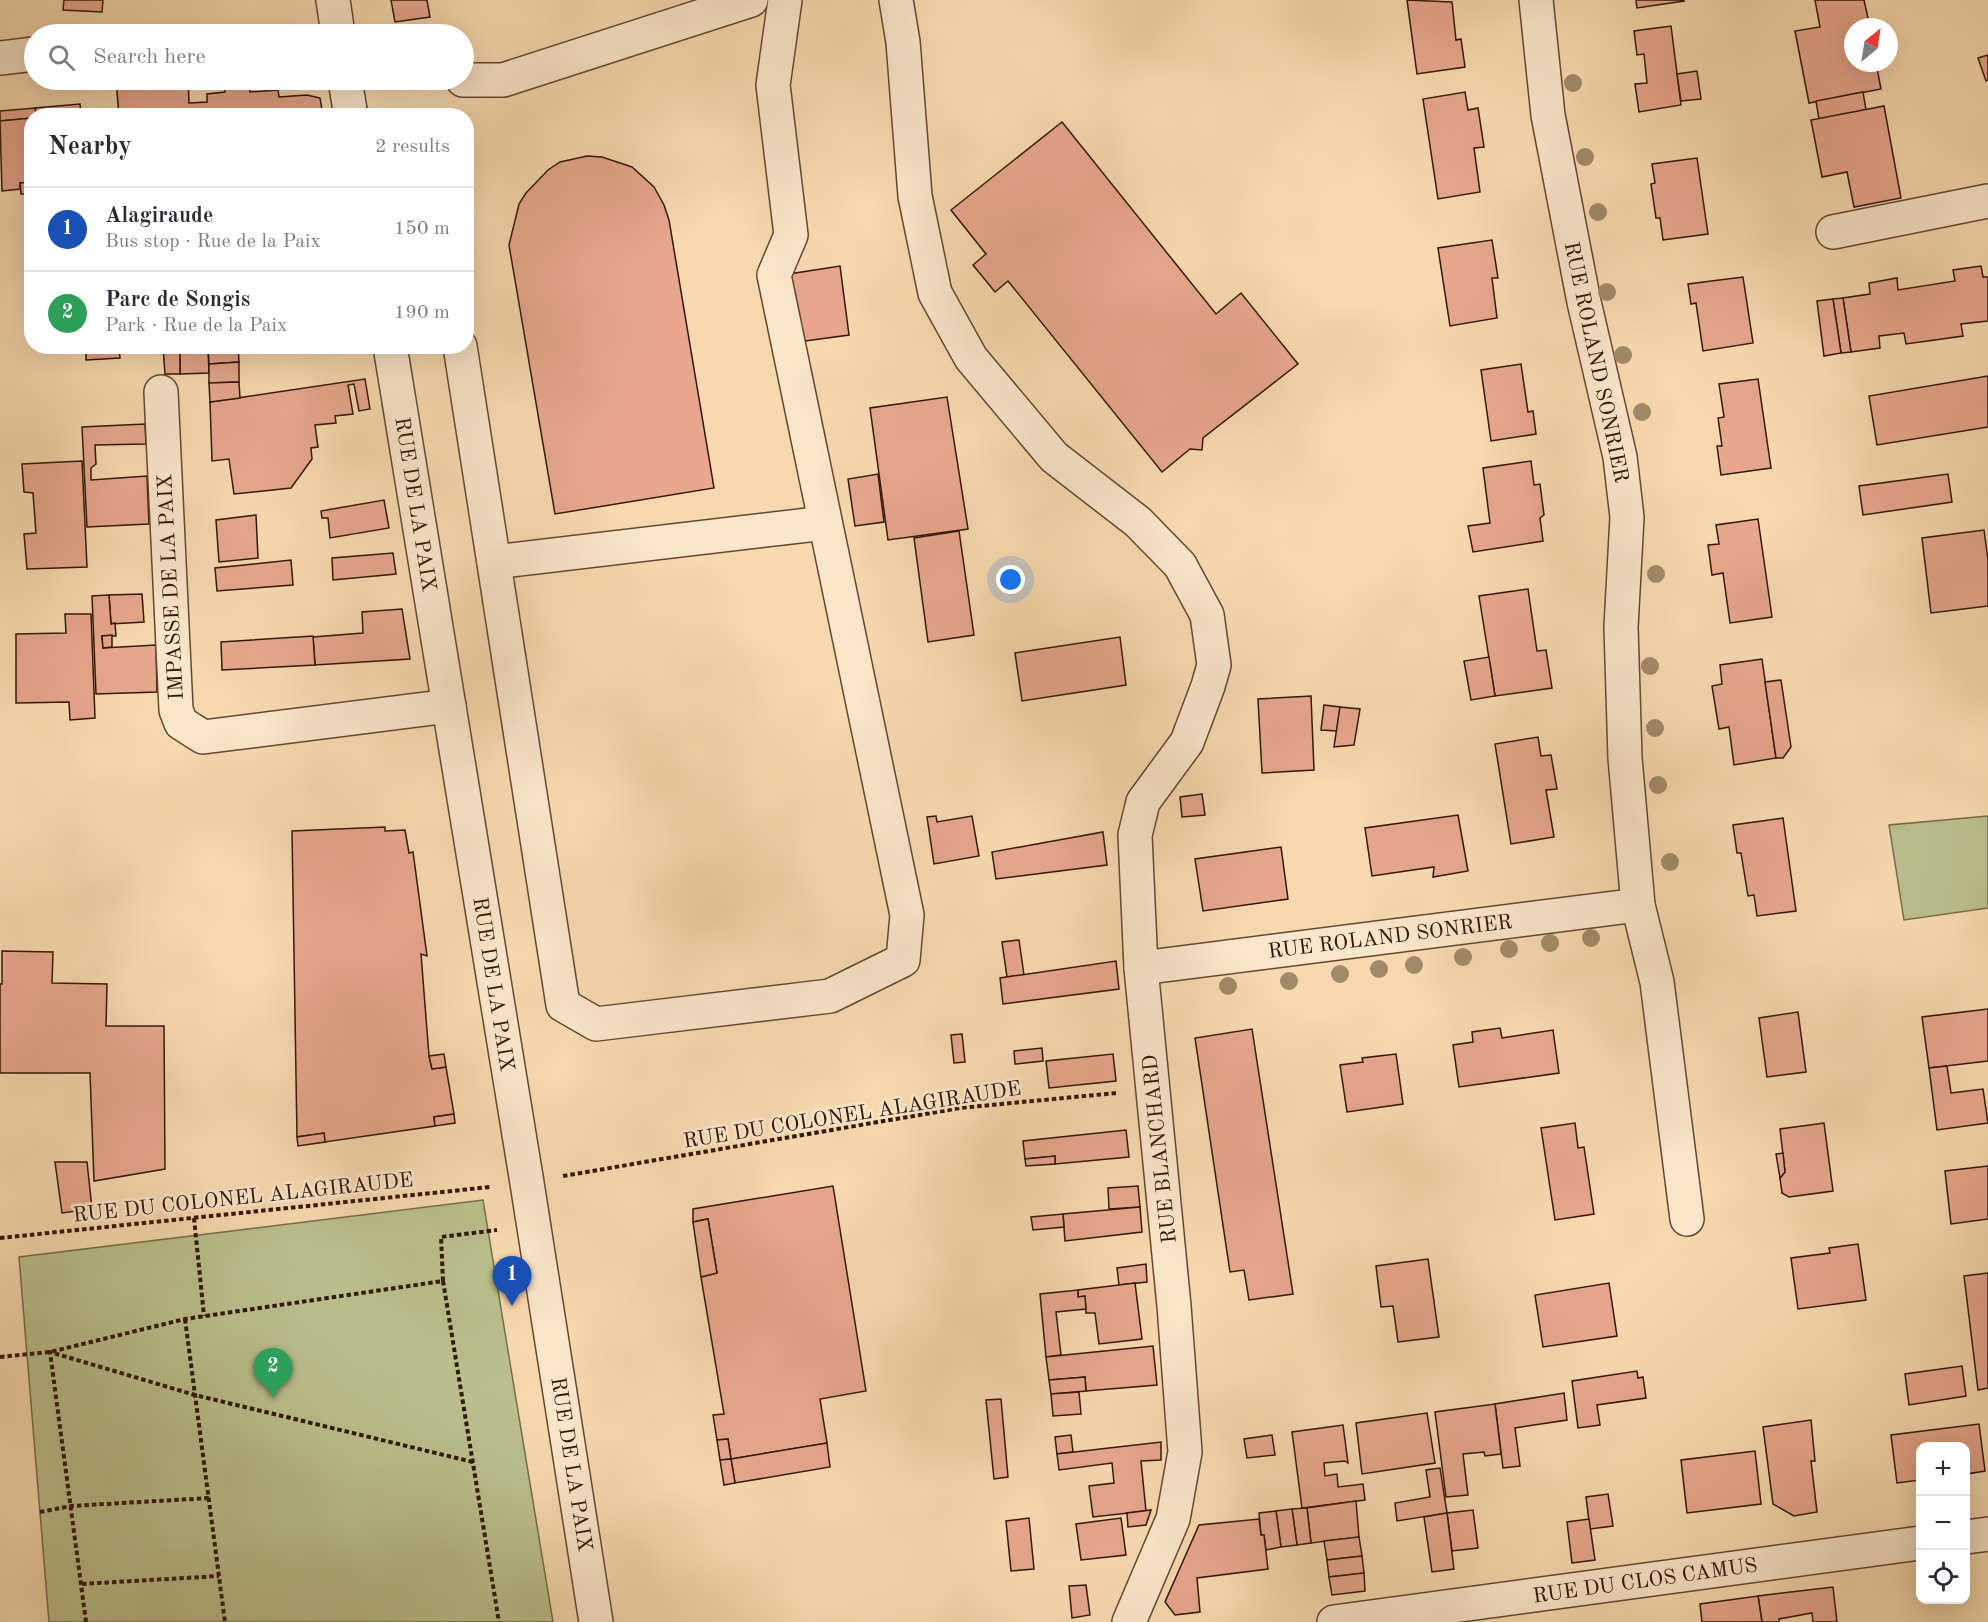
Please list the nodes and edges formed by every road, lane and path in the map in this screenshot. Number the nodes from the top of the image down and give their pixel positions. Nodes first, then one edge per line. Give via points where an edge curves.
1 (333, 0) edge
2 (751, 0) edge
3 (785, 0) edge
4 (896, 0) edge
5 (1536, 0) edge
6 (337, 24) edge
7 (24, 55) edge
8 (0, 58) edge
9 (474, 80) edge
10 (347, 90) edge
11 (350, 108) edge
12 (1988, 201) edge
13 (1833, 232) dead end
14 (391, 354) edge
15 (461, 354) edge
16 (161, 392) dead end
17 (825, 523) junction
18 (494, 562) junction
19 (449, 706) junction
20 (1638, 905) junction
21 (1141, 968) junction
22 (1152, 1090) junction
23 (557, 1178) dead end
24 (490, 1187) dead end
25 (194, 1218) junction
26 (1687, 1219) dead end
27 (497, 1230) dead end
28 (0, 1238) edge
29 (443, 1281) junction
30 (204, 1316) junction
31 (185, 1319) junction
32 (50, 1352) junction
33 (0, 1357) edge
34 (195, 1395) junction
35 (473, 1462) junction
36 (209, 1498) junction
37 (71, 1506) junction
38 (40, 1512) dead end
39 (1988, 1534) edge
40 (1970, 1536) edge
41 (1916, 1545) edge
42 (219, 1576) junction
43 (82, 1584) junction
44 (86, 1622) edge
45 (225, 1622) edge
46 (499, 1622) edge
47 (597, 1622) edge
48 (1129, 1622) edge
49 (1334, 1622) edge

1 - 6 street
2 - 9 street via 503,80
3 - 17 street via 772,85 791,235 774,275
4 - 21 street, RUE BLANCHARD via 915,196 934,293 971,358 1054,457 1138,522 1180,565 1207,615 1214,665 1208,686 1187,742 1143,802 1135,835
5 - 20 street, RUE ROLAND SONRIER via 1551,127 1584,302 1620,457 1626,517 1621,627 1625,758
7 - 8 street
10 - 11 street
12 - 13 street
14 - 19 street, RUE DE LA PAIX
15 - 18 street
16 - 19 street, IMPASSE DE LA PAIX via 176,710 182,723 203,737
17 - 18 street
17 - 18 street via 907,915 903,960 830,996 608,1023 596,1024 563,1005
19 - 47 street, RUE DE LA PAIX
20 - 21 street, RUE ROLAND SONRIER
20 - 26 street, RUE ROLAND SONRIER via 1657,982
21 - 22 street, RUE BLANCHARD
22 - 23 path, RUE DU COLONEL ALAGIRAUDE via 960,1108
22 - 48 street, RUE BLANCHARD via 1185,1452 1173,1520
24 - 25 path, RUE DU COLONEL ALAGIRAUDE
25 - 28 path, RUE DU COLONEL ALAGIRAUDE
25 - 30 path
27 - 29 path via 441,1237
29 - 30 path
29 - 35 path
30 - 31 path
31 - 32 path
31 - 34 path
32 - 33 path
32 - 34 path
32 - 37 path
34 - 35 path
34 - 36 path
35 - 46 path
36 - 37 path
36 - 42 path
37 - 38 path
37 - 43 path
39 - 40 street
41 - 49 street, RUE DU CLOS CAMUS
42 - 43 path
42 - 45 path
43 - 44 path

